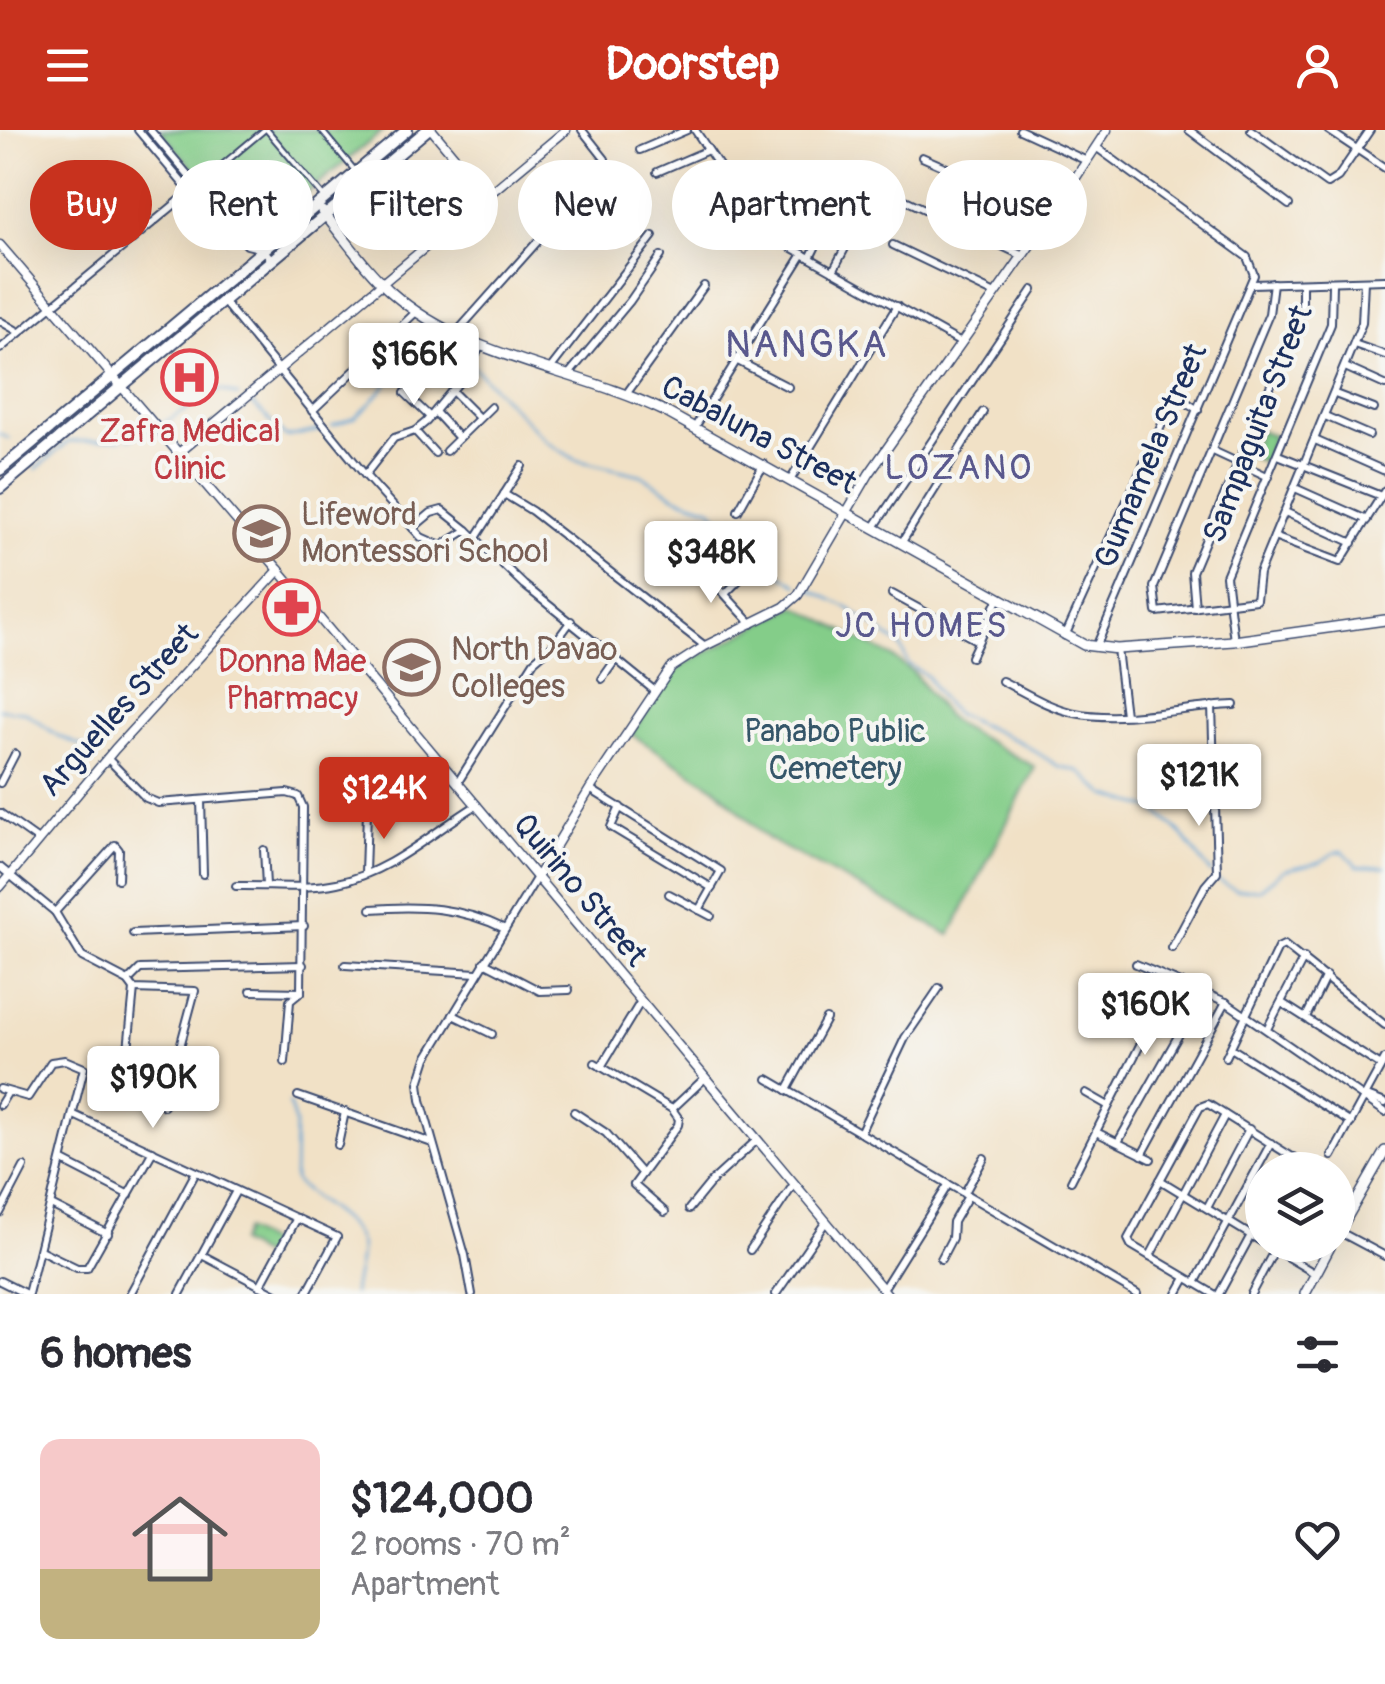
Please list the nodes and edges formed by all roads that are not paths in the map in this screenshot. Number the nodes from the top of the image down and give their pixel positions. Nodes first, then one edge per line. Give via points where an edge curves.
1 (138, 130) edge
2 (150, 130) edge
3 (266, 130) edge
4 (321, 130) edge
5 (407, 130) edge
6 (430, 130) edge
7 (566, 130) edge
8 (582, 130) edge
9 (688, 130) edge
10 (695, 130) edge
11 (1108, 130) edge
12 (1189, 130) edge
13 (1250, 130) edge
14 (1328, 130) edge
15 (1370, 130) edge
16 (1022, 131) edge
17 (1096, 147) junction
18 (640, 150) dead end
19 (708, 150) junction
20 (1356, 150) junction
21 (922, 157) dead end
22 (172, 160) edge
23 (229, 160) edge
24 (346, 160) edge
25 (371, 160) edge
26 (392, 160) edge
27 (456, 160) edge
28 (929, 160) edge
29 (1085, 160) edge
30 (1087, 161) edge
31 (172, 166) edge
32 (1385, 168) edge
33 (658, 172) dead end
34 (498, 187) edge
35 (333, 191) edge
36 (906, 200) edge
37 (321, 201) junction
38 (1289, 205) dead end
39 (172, 206) edge
40 (313, 208) edge
41 (333, 209) edge
42 (326, 215) junction
43 (653, 236) dead end
44 (0, 245) edge
45 (263, 250) joint
46 (422, 250) edge
47 (810, 250) edge
48 (844, 250) edge
49 (902, 250) edge
50 (1027, 250) edge
51 (661, 256) dead end
52 (807, 256) junction
53 (1023, 256) junction
54 (272, 260) junction
55 (833, 271) junction
56 (1364, 280) junction
57 (1385, 280) edge
58 (382, 283) junction
59 (1302, 283) junction
60 (1252, 284) junction
61 (1273, 284) junction
62 (1332, 284) junction
63 (704, 286) dead end
64 (1033, 290) dead end
65 (995, 294) junction
66 (223, 302) junction
67 (51, 304) junction
68 (897, 306) junction
69 (417, 311) junction
70 (0, 322) edge
71 (19, 332) junction
72 (456, 333) junction
73 (961, 343) junction
74 (1354, 344) junction
75 (480, 346) junction
76 (0, 348) edge
77 (1385, 355) edge
78 (736, 360) junction
79 (1345, 367) junction
80 (280, 369) junction
81 (428, 369) dead end
82 (549, 369) junction
83 (114, 374) junction
84 (569, 374) junction
85 (1385, 384) edge
86 (123, 386) junction
87 (788, 387) dead end
88 (452, 390) junction
89 (628, 393) junction
90 (1335, 394) junction
91 (490, 407) dead end
92 (1374, 409) dead end
93 (1198, 410) junction
94 (312, 411) junction
95 (982, 412) dead end
96 (432, 415) junction
97 (1325, 416) junction
98 (480, 418) junction
99 (696, 427) junction
100 (415, 431) junction
101 (1369, 434) dead end
102 (459, 438) junction
103 (1316, 440) junction
104 (446, 450) dead end
105 (180, 452) junction
106 (1213, 452) junction
107 (434, 453) dead end
108 (1278, 455) junction
109 (1240, 463) junction
110 (764, 464) junction
111 (1305, 464) junction
112 (522, 466) dead end
113 (0, 470) edge
114 (1385, 471) edge
115 (365, 475) junction
116 (1268, 477) junction
117 (791, 479) junction
118 (0, 488) edge
119 (1295, 488) junction
120 (1383, 493) edge
121 (504, 494) junction
122 (846, 510) junction
123 (738, 511) dead end
124 (1285, 512) junction
125 (1367, 520) junction
126 (875, 526) junction
127 (413, 528) junction
128 (467, 530) junction
129 (1274, 537) junction
130 (476, 538) junction
131 (902, 542) junction
132 (1353, 543) junction
133 (696, 563) dead end
134 (280, 570) junction
135 (749, 570) dead end
136 (725, 594) junction
137 (892, 594) dead end
138 (999, 598) junction
139 (1229, 605) junction
140 (1195, 608) junction
141 (1385, 620) edge
142 (570, 621) junction
143 (752, 624) junction
144 (1065, 636) junction
145 (978, 641) junction
146 (1234, 641) junction
147 (706, 646) junction
148 (1096, 647) junction
149 (1117, 649) junction
150 (971, 657) dead end
151 (616, 659) junction
152 (602, 680) dead end
153 (1002, 682) dead end
154 (655, 691) junction
155 (1234, 705) dead end
156 (1212, 706) junction
157 (1126, 714) junction
158 (15, 754) dead end
159 (107, 758) junction
160 (458, 782) junction
161 (0, 783) edge
162 (590, 789) junction
163 (201, 800) junction
164 (477, 805) junction
165 (620, 808) junction
166 (367, 811) dead end
167 (0, 813) edge
168 (38, 840) junction
169 (264, 850) dead end
170 (0, 867) edge
171 (365, 873) junction
172 (203, 874) dead end
173 (10, 875) junction
174 (538, 876) junction
175 (118, 879) dead end
176 (266, 885) junction
177 (236, 886) dead end
178 (303, 886) junction
179 (0, 887) edge
180 (712, 888) junction
181 (668, 894) dead end
182 (371, 908) dead end
183 (700, 910) junction
184 (55, 912) junction
185 (711, 916) dead end
186 (304, 926) junction
187 (504, 929) junction
188 (132, 933) dead end
189 (1172, 948) dead end
190 (1304, 958) junction
191 (484, 962) junction
192 (1136, 964) dead end
193 (345, 965) dead end
194 (303, 966) junction
195 (477, 973) junction
196 (1326, 976) junction
197 (1173, 980) junction
198 (128, 981) junction
199 (939, 988) dead end
200 (134, 989) junction
201 (569, 990) dead end
202 (250, 992) dead end
203 (301, 992) junction
204 (1202, 992) junction
205 (641, 1001) junction
206 (1226, 1002) junction
207 (1282, 1003) junction
208 (453, 1015) junction
209 (1248, 1016) junction
210 (1306, 1017) junction
211 (826, 1020) dead end
212 (1385, 1025) edge
213 (1267, 1030) junction
214 (492, 1034) dead end
215 (1231, 1048) junction
216 (1226, 1057) dead end
217 (285, 1062) dead end
218 (1383, 1062) edge
219 (126, 1070) dead end
220 (705, 1078) junction
221 (768, 1079) dead end
222 (4, 1090) edge
223 (787, 1090) junction
224 (1086, 1094) dead end
225 (298, 1096) dead end
226 (1366, 1096) junction
227 (1385, 1103) edge
228 (1108, 1105) junction
229 (0, 1106) edge
230 (164, 1106) dead end
231 (672, 1109) junction
232 (345, 1112) junction
233 (574, 1112) dead end
234 (1385, 1112) edge
235 (74, 1115) junction
236 (1226, 1115) junction
237 (1351, 1122) junction
238 (1249, 1129) junction
239 (1096, 1132) junction
240 (860, 1133) junction
241 (757, 1140) junction
242 (1118, 1142) junction
243 (1271, 1143) junction
244 (434, 1144) junction
245 (338, 1145) dead end
246 (152, 1151) junction
247 (1385, 1151) edge
248 (1285, 1152) edge
249 (1334, 1152) edge
250 (1142, 1155) junction
251 (984, 1158) dead end
252 (1151, 1159) dead end
253 (63, 1161) junction
254 (24, 1166) dead end
255 (196, 1172) junction
256 (642, 1174) junction
257 (1160, 1180) junction
258 (1071, 1181) dead end
259 (794, 1184) junction
260 (948, 1185) junction
261 (236, 1190) junction
262 (1183, 1194) junction
263 (129, 1195) junction
264 (966, 1195) junction
265 (1355, 1203) edge
266 (51, 1205) junction
267 (689, 1208) dead end
268 (1207, 1208) junction
269 (664, 1212) dead end
270 (0, 1213) edge
271 (297, 1218) junction
272 (1228, 1222) junction
273 (825, 1223) junction
274 (1245, 1232) edge
275 (108, 1234) junction
276 (1355, 1240) edge
277 (1245, 1246) edge
278 (40, 1250) junction
279 (750, 1250) dead end
280 (1384, 1254) edge
281 (202, 1255) junction
282 (1150, 1256) junction
283 (941, 1259) dead end
284 (1264, 1262) edge
285 (1297, 1262) edge
286 (1322, 1262) edge
287 (1316, 1274) junction
288 (1186, 1278) junction
289 (0, 1281) edge
290 (1195, 1283) junction
291 (260, 1286) junction
292 (885, 1292) edge
293 (27, 1294) edge
294 (130, 1294) edge
295 (180, 1294) edge
296 (276, 1294) edge
297 (306, 1294) edge
298 (472, 1294) edge
299 (776, 1294) edge
300 (1137, 1294) edge
301 (1178, 1294) edge
302 (1216, 1294) edge
303 (1251, 1294) edge
304 (1305, 1294) edge

1 - 31 street
2 - 22 street
3 - 23 street
3 - 37 street
4 - 24 street
5 - 25 highway
6 - 26 highway
6 - 27 street
7 - 34 street
8 - 72 street via 605,165
9 - 18 street
10 - 19 street
11 - 17 street
12 - 38 street
13 - 20 street via 1322,184 1335,181
14 - 20 street
15 - 20 street
16 - 29 street
17 - 30 street
17 - 60 street via 1247,257
19 - 33 street
19 - 52 street via 758,224
20 - 32 street
21 - 28 street
35 - 37 highway
36 - 53 street
37 - 40 highway
37 - 42 main road, Cabaluna Street
39 - 67 street
41 - 42 highway
42 - 54 highway
42 - 58 main road, Cabaluna Street
43 - 82 street
44 - 67 street, Quirino Street
45 - 54 street
45 - 83 highway
46 - 58 street
47 - 52 street
48 - 55 street
49 - 65 street
50 - 53 street
51 - 84 street
52 - 55 street
52 - 78 street
53 - 65 street
54 - 66 highway
55 - 68 street
56 - 57 street
56 - 62 street
56 - 74 street
58 - 69 main road, Cabaluna Street
58 - 80 street
59 - 61 street
59 - 62 street
59 - 109 street via 1302,311
60 - 61 street
60 - 93 street, Gumamela Street
61 - 106 street via 1269,314
62 - 108 street, Sampaguita Street via 1334,316
63 - 89 street
64 - 126 street
65 - 73 street
66 - 80 street
66 - 86 highway
67 - 71 street
67 - 83 street, Quirino Street
68 - 73 street
68 - 117 street
69 - 72 main road, Cabaluna Street
69 - 94 street
70 - 71 street
71 - 76 street
72 - 75 main road, Cabaluna Street
73 - 122 street
74 - 77 street
74 - 79 street
75 - 82 main road, Cabaluna Street
75 - 88 street
78 - 87 street
78 - 99 street
79 - 85 street
79 - 90 street
80 - 94 street
80 - 105 street
81 - 96 street via 404,393
82 - 84 main road, Cabaluna Street
83 - 86 street, Quirino Street
83 - 113 highway
84 - 89 main road, Cabaluna Street
86 - 105 street, Quirino Street
86 - 118 highway
88 - 96 street
88 - 98 street
89 - 99 main road, Cabaluna Street
90 - 92 street
90 - 97 street
91 - 98 street
93 - 144 street via 1174,400
93 - 148 street, Gumamela Street
94 - 115 street
95 - 131 street
96 - 100 street
96 - 102 street
97 - 101 street
97 - 103 street
98 - 102 street
99 - 110 main road, Cabaluna Street
100 - 107 street
100 - 115 street via 394,438
102 - 104 street
103 - 111 street
103 - 114 street
105 - 134 street, Quirino Street
106 - 109 street
106 - 140 street via 1154,587 1159,612
108 - 111 street
108 - 116 street, Sampaguita Street
109 - 116 street
109 - 140 street via 1192,572
110 - 117 main road, Cabaluna Street
110 - 123 street
111 - 119 street
111 - 120 street
112 - 121 street
115 - 127 street
116 - 139 street, Sampaguita Street via 1226,576
117 - 122 main road, Cabaluna Street
119 - 124 street
119 - 125 street
120 - 125 street
121 - 130 street
121 - 147 street
122 - 126 main road, Cabaluna Street
122 - 143 street via 794,600
124 - 129 street
124 - 132 street
125 - 132 street
126 - 131 main road, Cabaluna Street
127 - 128 street via 442,546
127 - 128 street via 442,510
128 - 130 street
129 - 132 street via 1334,563
129 - 139 street via 1256,579 1255,601
130 - 142 street
131 - 138 main road, Cabaluna Street
133 - 136 street
134 - 159 street, Arguelles Street
134 - 160 street, Quirino Street
135 - 136 street
136 - 143 street
137 - 145 street
138 - 144 main road, Cabaluna Street
138 - 145 street
139 - 140 street
139 - 146 street, Sampaguita Street
141 - 146 main road, Cabaluna Street
142 - 151 street
142 - 160 street via 530,668
143 - 147 street
144 - 148 main road, Cabaluna Street
145 - 150 street
146 - 149 main road, Cabaluna Street
147 - 154 street via 676,664
148 - 149 main road, Cabaluna Street
149 - 157 street
151 - 152 street
151 - 154 street
153 - 157 street via 1070,712
154 - 162 street
155 - 156 street
156 - 157 street
156 - 189 street via 1218,872
158 - 161 street
159 - 163 street via 151,801
159 - 168 street, Arguelles Street
160 - 164 street, Quirino Street
162 - 165 street
162 - 174 street
163 - 172 street
163 - 178 street via 298,796
164 - 171 street via 409,854
164 - 174 street, Quirino Street
165 - 180 street via 611,827
165 - 180 street via 722,871
166 - 171 street
167 - 168 street
168 - 173 street, Arguelles Street
169 - 176 street
170 - 173 street
171 - 178 street
173 - 179 street, Arguelles Street
173 - 184 street
174 - 187 street
174 - 205 street, Quirino Street
175 - 184 street via 115,844
176 - 177 street
176 - 178 street
178 - 186 street
180 - 183 street
181 - 183 street
182 - 187 street via 456,910
183 - 185 street
184 - 198 street via 76,952
186 - 188 street
186 - 194 street
187 - 191 street
190 - 196 street
190 - 207 street
190 - 209 street via 1284,944 1278,948
191 - 195 street
191 - 201 street via 540,990
192 - 197 street
193 - 195 street
194 - 198 street via 140,969
194 - 203 street
195 - 208 street
196 - 210 street
196 - 212 street
197 - 204 street
197 - 228 street
198 - 200 street
199 - 240 street via 905,1038
200 - 219 street
200 - 230 street via 196,991
202 - 203 street
203 - 217 street via 290,1001
204 - 206 street
204 - 242 street
205 - 220 street, Quirino Street
205 - 231 street via 598,1065
206 - 209 street
206 - 250 street
207 - 210 street
207 - 213 street
208 - 214 street
208 - 244 street via 420,1084
209 - 213 street
209 - 215 street
210 - 218 street
211 - 223 street
213 - 226 street
215 - 216 street
215 - 237 street
218 - 226 street
220 - 231 street
220 - 241 street, Quirino Street
221 - 223 street
222 - 229 street
222 - 235 street via 28,1097 51,1062 77,1063 84,1072
223 - 240 street
224 - 228 street
225 - 232 street
226 - 227 street
226 - 234 street
226 - 237 street
228 - 239 street
231 - 256 street via 678,1125
232 - 244 street
232 - 245 street
233 - 256 street via 606,1132
235 - 246 street
235 - 253 street
236 - 238 street
236 - 257 street via 1200,1106
236 - 262 street
237 - 249 street
238 - 243 street
238 - 268 street
239 - 242 street
239 - 258 street
240 - 260 street
241 - 259 street, Quirino Street
241 - 267 street
242 - 250 street
243 - 248 street
243 - 272 street
244 - 298 street
246 - 255 street
246 - 263 street
247 - 265 main road
250 - 252 street
251 - 264 street
253 - 263 street
253 - 266 street
254 - 270 street
255 - 261 street
255 - 294 street
256 - 269 street via 635,1187
257 - 262 street
257 - 282 street via 1128,1239
259 - 273 street, Quirino Street
259 - 279 street
260 - 264 street
260 - 292 street
261 - 271 street
261 - 281 street
262 - 268 street
262 - 282 street
263 - 275 street
264 - 283 street
264 - 300 street
266 - 275 street
266 - 278 street
268 - 272 street
271 - 291 street
271 - 297 street via 337,1238
272 - 274 street
272 - 290 street
273 - 292 street, Quirino Street
273 - 299 street
275 - 278 street via 83,1269
276 - 280 street
277 - 302 street
278 - 293 street
281 - 291 street
281 - 295 street
282 - 288 street
284 - 303 street
285 - 287 street
286 - 287 main road
287 - 304 main road
288 - 290 street
288 - 301 street
289 - 293 street
290 - 302 street
291 - 296 street

